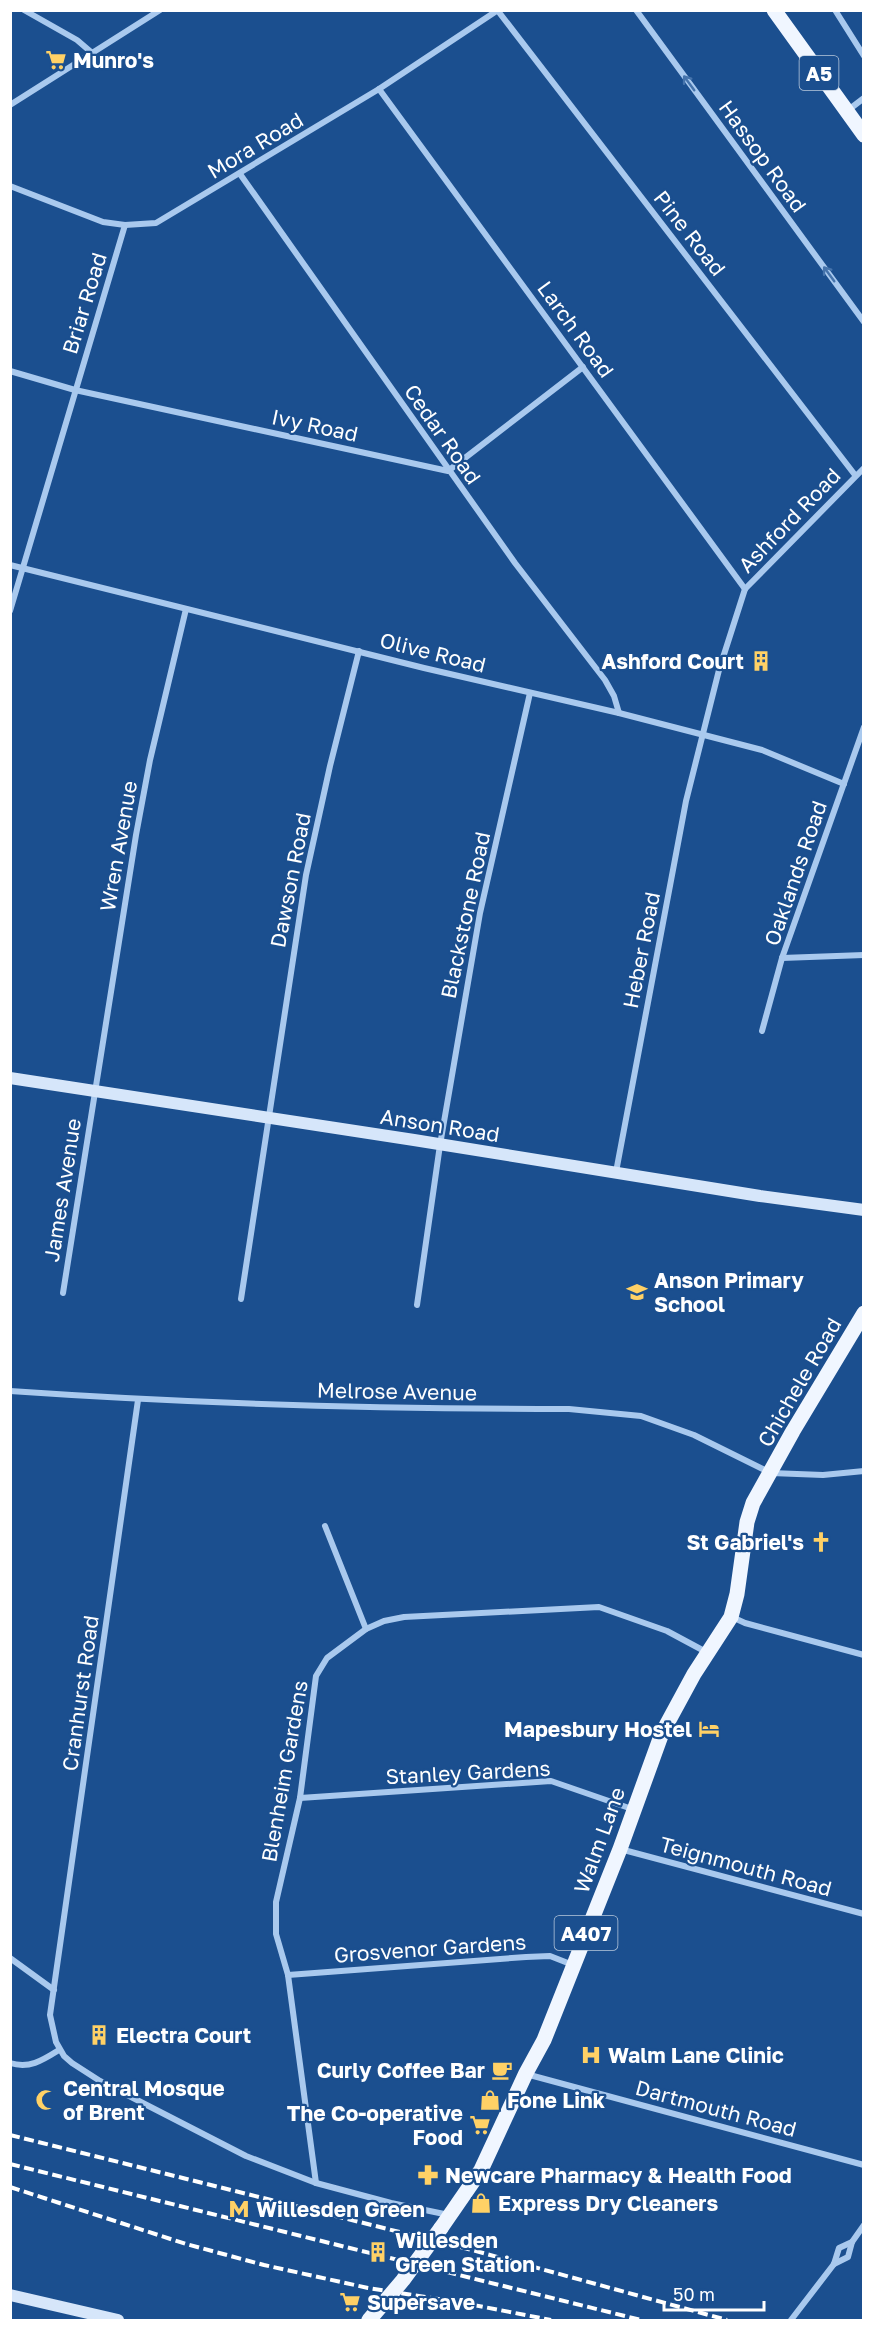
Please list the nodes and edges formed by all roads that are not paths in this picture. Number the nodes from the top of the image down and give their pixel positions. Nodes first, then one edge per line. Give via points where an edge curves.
1 (24, 10) edge
2 (160, 10) edge
3 (636, 10) edge
4 (774, 10) edge
5 (835, 10) edge
6 (498, 11) edge
7 (92, 52) junction
8 (864, 56) edge
9 (379, 89) junction
10 (864, 98) edge
11 (10, 105) edge
12 (847, 112) junction
13 (864, 135) edge
14 (240, 174) junction
15 (10, 186) edge
16 (126, 225) junction
17 (864, 322) edge
18 (583, 367) junction
19 (10, 371) edge
20 (75, 390) junction
21 (864, 468) edge
22 (448, 471) junction
23 (855, 476) junction
24 (10, 565) edge
25 (22, 568) junction
26 (745, 589) junction
27 (186, 609) junction
28 (10, 611) edge
29 (359, 651) junction
30 (531, 693) junction
31 (619, 713) junction
32 (864, 727) edge
33 (704, 736) junction
34 (844, 784) junction
35 (864, 956) edge
36 (782, 958) junction
37 (762, 1031) dead end
38 (10, 1078) edge
39 (94, 1091) junction
40 (267, 1117) junction
41 (440, 1145) junction
42 (616, 1172) junction
43 (864, 1210) edge
44 (63, 1293) dead end
45 (241, 1299) dead end
46 (417, 1305) dead end
47 (864, 1313) edge
48 (10, 1391) edge
49 (138, 1400) junction
50 (864, 1471) edge
51 (771, 1473) junction
52 (326, 1526) dead end
53 (731, 1617) junction
54 (366, 1629) junction
55 (709, 1653) junction
56 (864, 1655) edge
57 (300, 1798) junction
58 (632, 1809) junction
59 (620, 1849) junction
60 (864, 1914) edge
61 (10, 1958) edge
62 (573, 1965) junction
63 (288, 1976) junction
64 (54, 1990) junction
65 (59, 2050) junction
66 (10, 2063) edge
67 (526, 2073) junction
68 (864, 2165) edge
69 (316, 2183) junction
70 (445, 2222) junction
71 (864, 2225) edge
72 (852, 2242) junction
73 (834, 2264) junction
74 (10, 2295) edge
75 (101, 2319) edge
76 (118, 2320) edge
77 (369, 2320) edge
78 (791, 2320) edge

1 - 7 street
2 - 7 street
17 -> 3 street, Hassop Road
4 - 12 main road, A5
5 - 8 street
6 - 9 street, Mora Road
6 - 23 street, Pine Road
7 - 11 street
9 - 14 street, Mora Road
9 - 18 street, Larch Road
10 - 12 street
12 - 13 main road, A5
14 - 16 street, Mora Road via 156,223
14 - 22 street, Cedar Road
15 - 16 street, Mora Road via 103,222
16 - 20 street, Briar Road
18 - 22 street
18 - 26 street, Larch Road
19 - 20 street, Ivy Road
20 - 22 street, Ivy Road
20 - 25 street, Briar Road
21 - 23 street, Ashford Road
22 - 31 street, Cedar Road via 605,680
23 - 26 street, Ashford Road
24 - 25 street, Olive Road
25 - 27 street, Olive Road
25 - 28 street, Briar Road
26 - 33 street, Ashford Road via 719,670
27 - 29 street, Olive Road
27 - 39 street, Wren Avenue via 150,760
29 - 30 street, Olive Road
29 - 40 street, Dawson Road via 306,875
30 - 31 street, Olive Road
30 - 41 street, Blackstone Road via 480,913
31 - 33 street, Olive Road
32 - 34 street, Oaklands Road
33 - 34 street, Olive Road via 762,750
33 - 42 street, Heber Road via 686,801
34 - 36 street, Oaklands Road
35 - 36 street
36 - 37 street, Oaklands Road
38 - 39 street, Anson Road
39 - 40 street, Anson Road
39 - 44 street, James Avenue
40 - 41 street, Anson Road
40 - 45 street, Dawson Road
41 - 42 street, Anson Road
41 - 46 street, Blackstone Road
42 - 43 street, Anson Road
47 - 51 main road, Chichele Road / A407
48 - 49 street, Melrose Avenue
49 - 51 street, Melrose Avenue via 604,1411 641,1416 694,1435
49 - 64 street, Cranhurst Road
50 - 51 street via 823,1475
51 - 53 main road, Walm Lane / A407 via 747,1522
52 - 54 street
53 - 55 main road, Walm Lane / A407
53 - 56 street
54 - 55 street, Blenheim Gardens via 404,1617 599,1607 667,1631
54 - 57 street, Blenheim Gardens via 327,1658 316,1676
55 - 58 main road, Walm Lane / A407 via 662,1733
57 - 58 street, Stanley Gardens via 551,1781
57 - 63 street, Blenheim Gardens via 276,1902 276,1934
58 - 59 main road, Walm Lane / A407
59 - 60 street, Teignmouth Road
59 - 62 main road, Walm Lane / A407
61 - 64 street
62 - 63 street, Grosvenor Gardens via 550,1956
62 - 67 main road, Walm Lane / A407 via 544,2040
63 - 69 street, Blenheim Gardens
64 - 65 street, Cranhurst Road via 51,2023
65 - 66 street via 31,2065
65 - 69 street via 100,2081 246,2156
67 - 68 street, Dartmouth Road
67 - 70 main road, Walm Lane / A407 via 481,2170
69 - 70 street via 401,2205
70 - 77 main road, Walm Lane / A407, bridge
71 - 72 street
72 - 73 street via 839,2248
72 - 73 street via 848,2257
73 - 78 street
74 - 75 street
75 - 76 street

